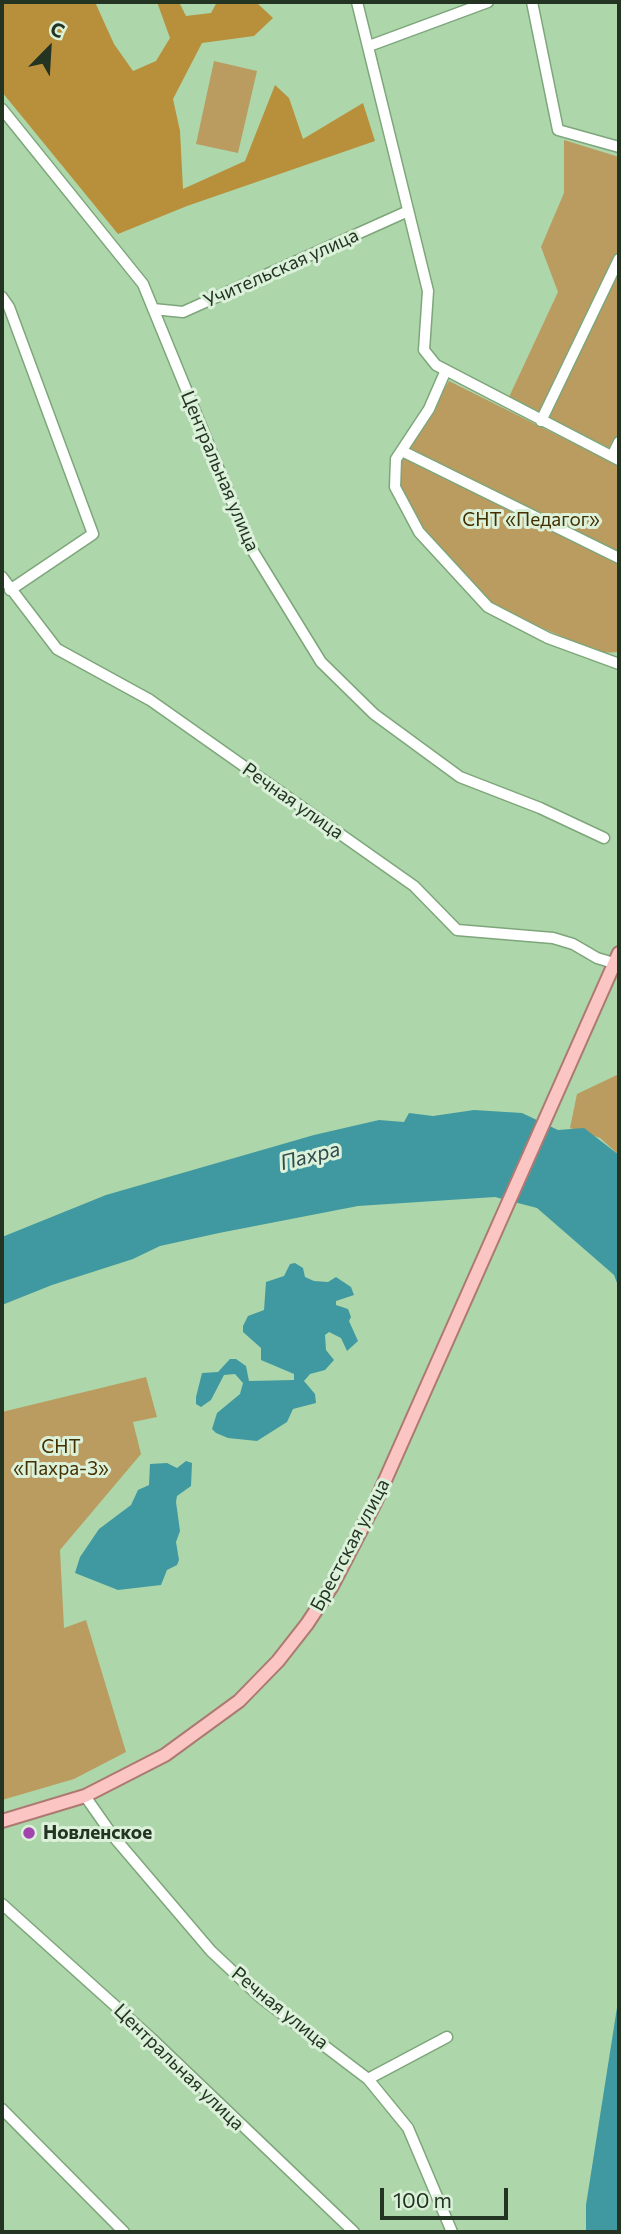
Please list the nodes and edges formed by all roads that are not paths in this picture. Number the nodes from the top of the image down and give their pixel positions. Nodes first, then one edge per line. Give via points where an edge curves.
1 (357, 2) edge
2 (488, 2) edge
3 (532, 2) edge
4 (369, 46) junction
5 (2, 109) edge
6 (619, 147) edge
7 (406, 212) junction
8 (619, 260) edge
9 (2, 297) edge
10 (153, 309) junction
11 (446, 370) junction
12 (541, 421) junction
13 (619, 442) edge
14 (402, 451) junction
15 (616, 458) edge
16 (619, 558) edge
17 (2, 577) edge
18 (10, 590) junction
19 (619, 664) edge
20 (604, 838) dead end
21 (617, 960) edge
22 (85, 1796) junction
23 (2, 1821) edge
24 (2, 1904) edge
25 (447, 2037) dead end
26 (368, 2079) junction
27 (2, 2109) edge
28 (124, 2232) edge
29 (354, 2232) edge
30 (452, 2232) edge

1 - 4 street
2 - 4 street
3 - 6 street via 558,130
4 - 7 street
5 - 10 street, Центральная улица via 143,284
7 - 10 street, Учительская улица via 183,312
7 - 11 street via 428,291 424,350
8 - 12 street
9 - 18 street via 93,534
10 - 20 street, Центральная улица via 251,548 321,662 374,714 460,776
11 - 12 street
11 - 14 street via 429,409
12 - 15 street
13 - 15 street
14 - 16 street
14 - 19 street via 396,459 395,487 419,532 488,607 548,638
17 - 18 street, Речная улица
18 - 21 street, Речная улица via 57,649 150,700 414,886 457,930 553,938
21 - 22 main road, Брестская улица via 361,1532 332,1586 262,1678 203,1729 136,1772
22 - 23 main road, Брестская улица
22 - 26 street, Речная улица via 113,1836 211,1951 260,1997
24 - 29 street, Центральная улица via 151,2038
25 - 26 street
26 - 30 street, Речная улица via 408,2128
27 - 28 street

